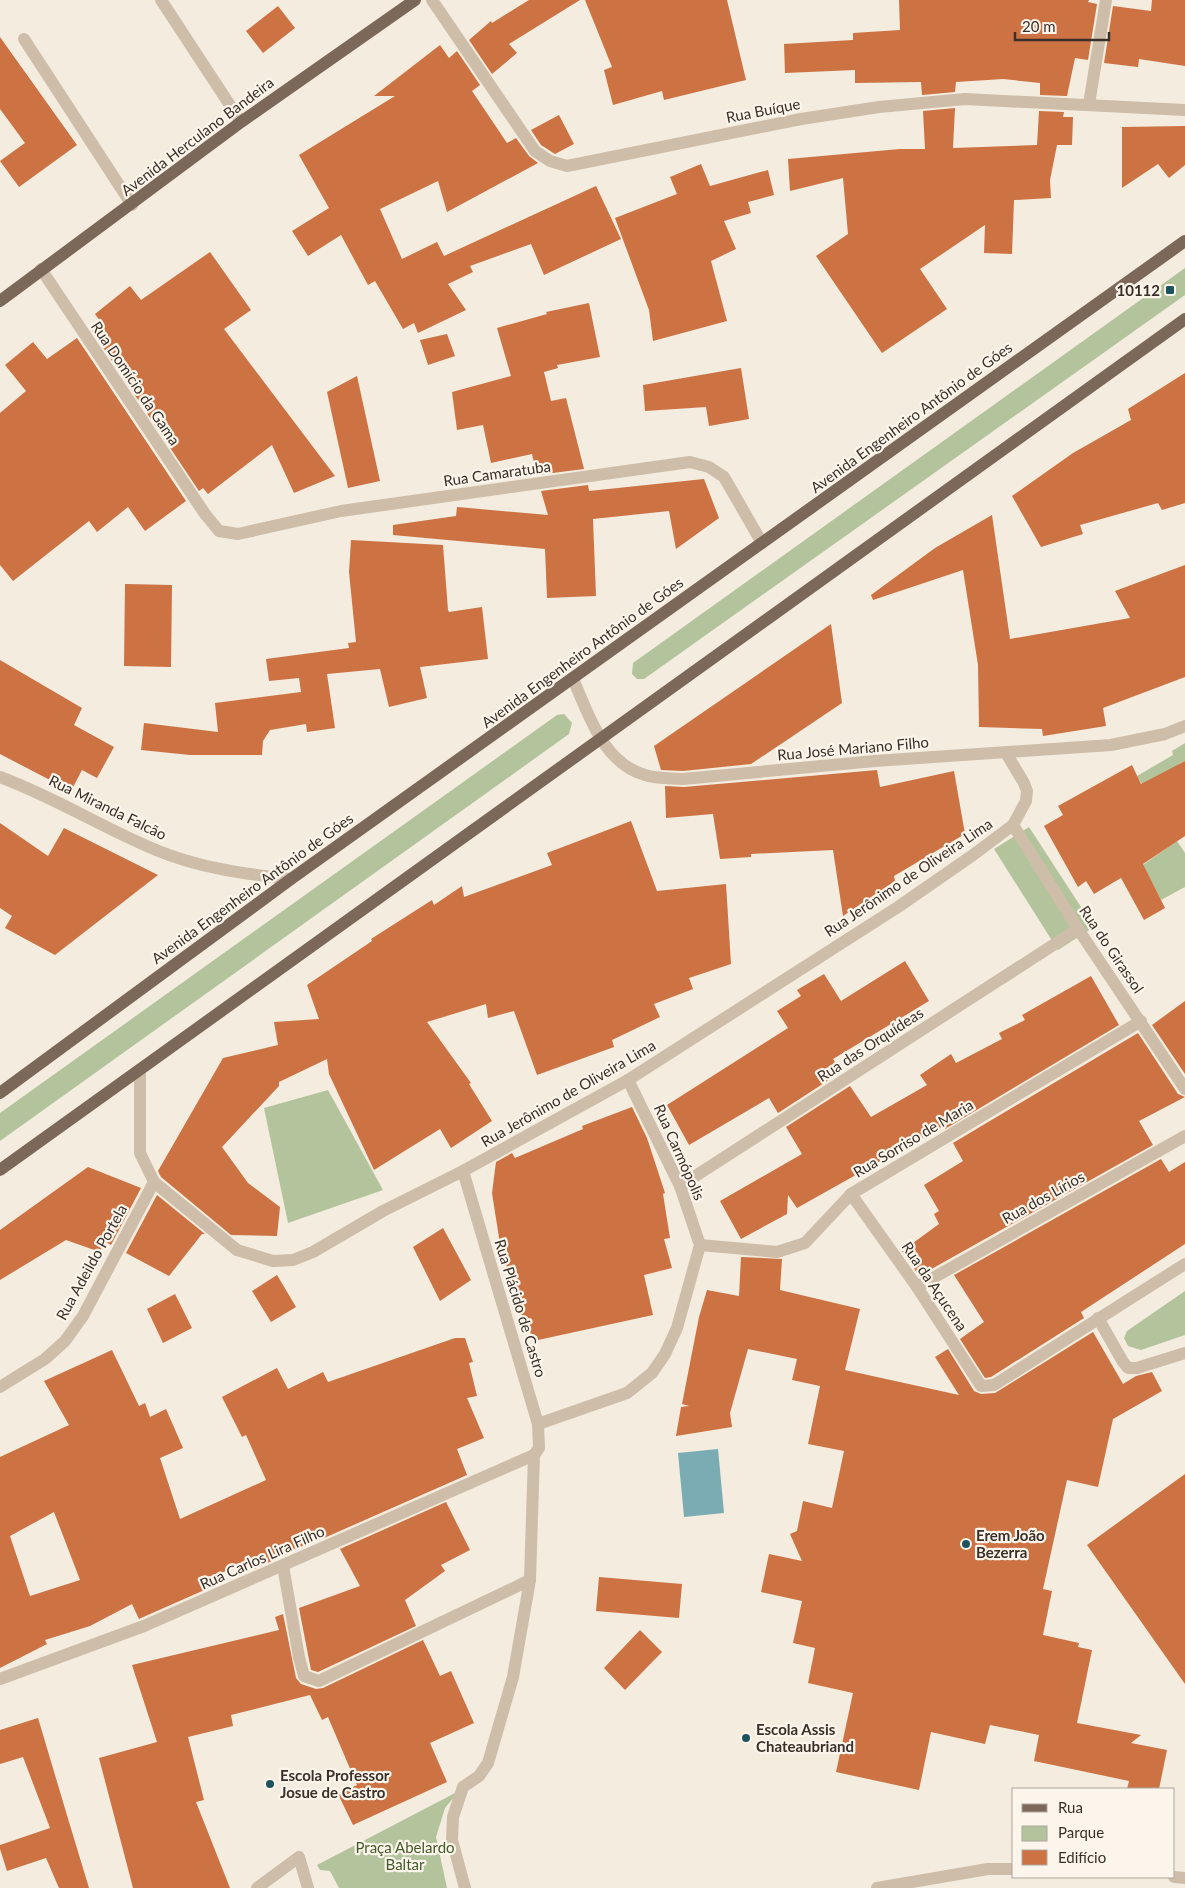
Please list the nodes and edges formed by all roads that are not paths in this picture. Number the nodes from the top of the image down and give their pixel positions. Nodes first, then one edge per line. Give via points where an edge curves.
1 (161, 0) edge
2 (415, 0) edge
3 (432, 0) edge
4 (1106, 0) edge
5 (24, 39) dead end
6 (1090, 104) junction
7 (1185, 110) edge
8 (241, 122) junction
9 (132, 205) junction
10 (1185, 242) edge
11 (41, 269) junction
12 (0, 301) edge
13 (1185, 319) edge
14 (205, 514) joint
15 (762, 543) junction
16 (573, 680) junction
17 (1185, 726) edge
18 (600, 738) junction
19 (1006, 753) junction
20 (0, 777) edge
21 (1013, 825) junction
22 (291, 879) junction
23 (1078, 929) junction
24 (1140, 1021) junction
25 (140, 1071) junction
26 (628, 1080) junction
27 (1185, 1089) edge
28 (0, 1093) edge
29 (1185, 1136) edge
30 (0, 1170) edge
31 (463, 1171) junction
32 (154, 1182) junction
33 (680, 1186) junction
34 (851, 1194) junction
35 (700, 1245) junction
36 (1185, 1264) edge
37 (918, 1287) junction
38 (1098, 1318) junction
39 (1185, 1353) edge
40 (0, 1387) edge
41 (538, 1424) junction
42 (534, 1455) junction
43 (283, 1566) junction
44 (530, 1580) junction
45 (0, 1679) edge
46 (1012, 1869) edge
47 (257, 1888) edge
48 (308, 1888) edge
49 (465, 1888) edge
50 (877, 1888) edge

1 - 8 street
2 - 8 main road, Avenida Herculano Bandeira
3 - 6 street, Rua Buíque via 535,152 567,166 801,119 879,107 965,100
4 - 6 street
5 - 9 street
6 - 7 street, Rua Buíque
8 - 9 main road, Avenida Herculano Bandeira
9 - 11 main road, Avenida Herculano Bandeira
10 - 15 main road, Avenida Engenheiro Antônio de Góes
11 - 12 main road, Avenida Herculano Bandeira
11 - 14 street, Rua Domício da Gama
13 - 18 main road
14 - 15 street, Rua Camaratuba via 219,531 238,534 341,511 690,462 709,467 724,477
15 - 16 main road, Avenida Engenheiro Antônio de Góes
16 - 18 street, Rua José Mariano Filho
16 - 22 main road, Avenida Engenheiro Antônio de Góes
17 - 19 street, Rua José Mariano Filho via 1165,734 1111,745
18 - 19 street, Rua José Mariano Filho via 615,757 634,772 683,778
18 - 25 main road
19 - 21 street, Rua Jerônimo de Oliveira Lima via 1027,791 1026,801
20 - 22 street, Rua Miranda Falcão via 35,790 158,851 214,868
21 - 23 street, Rua do Girassol
21 - 26 street, Rua Jerônimo de Oliveira Lima via 898,908
22 - 28 main road, Avenida Engenheiro Antônio de Góes
23 - 24 street, Rua do Girassol
23 - 33 street, Rua das Orquídeas
24 - 27 street, Rua do Girassol
24 - 34 street, Rua Sorriso de Maria
25 - 30 main road
25 - 32 street, Rua Jerônimo de Oliveira Lima via 140,1153
26 - 31 street, Rua Jerônimo de Oliveira Lima
26 - 33 street, Rua Carmópolis
29 - 37 street, Rua dos Lírios
31 - 32 street, Rua Jerônimo de Oliveira Lima via 383,1211 313,1252 293,1260 273,1261 237,1250
31 - 41 street, Rua Plácido de Castro
32 - 40 street, Rua Adeildo Portela via 83,1316 65,1341 45,1359
33 - 35 street, Rua Carmópolis
34 - 35 street, Rua Sorriso de Maria via 805,1243 791,1249 777,1252
34 - 37 street, Rua da Açucena
35 - 41 street via 677,1328 652,1373 627,1393
36 - 38 street
37 - 38 street, Rua da Açucena via 981,1386 994,1385
38 - 39 street via 1128,1368
41 - 42 street, Rua Plácido de Castro via 539,1448
42 - 43 street, Rua Carlos Lira Filho
42 - 44 street
43 - 44 street via 304,1676 319,1681
43 - 45 street, Rua Carlos Lira Filho via 144,1626
44 - 49 street via 513,1677 488,1763 479,1776 463,1787 453,1817 452,1840
46 - 50 street via 988,1869
47 - 48 street via 299,1856

